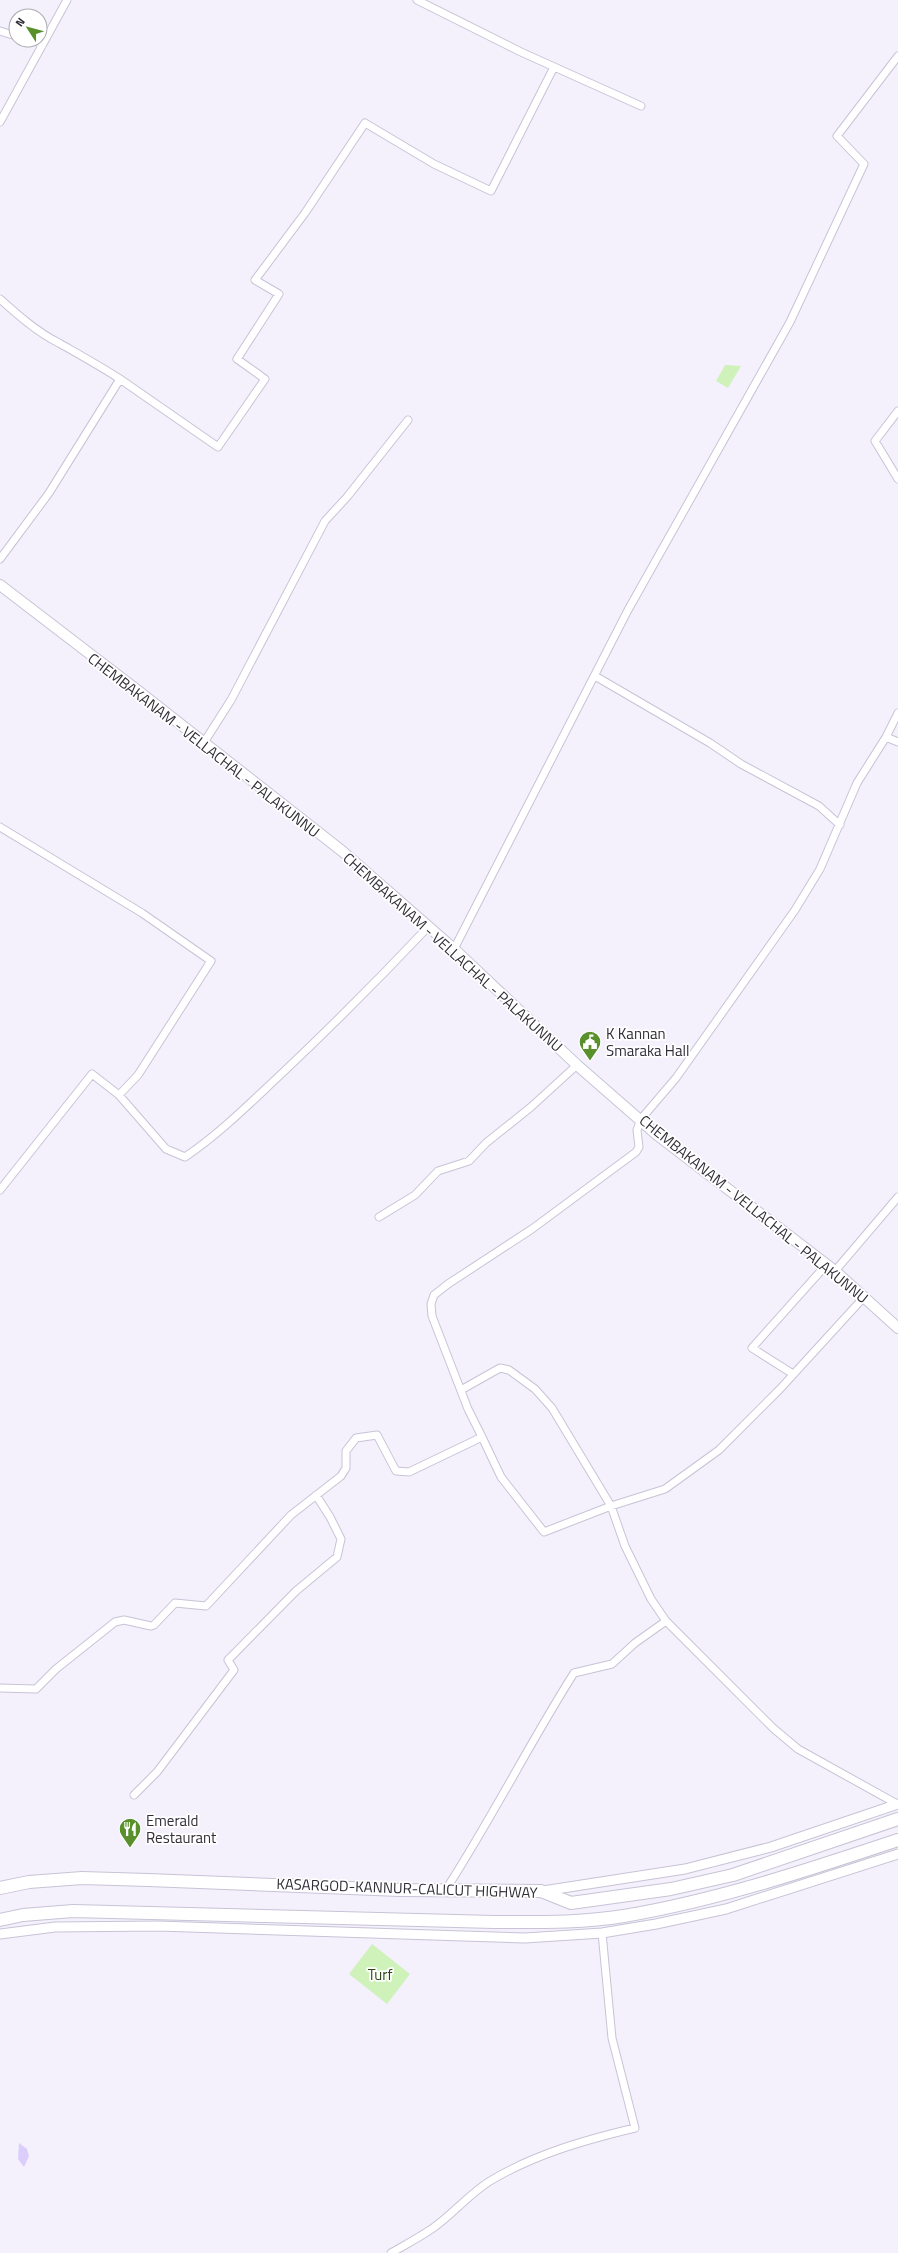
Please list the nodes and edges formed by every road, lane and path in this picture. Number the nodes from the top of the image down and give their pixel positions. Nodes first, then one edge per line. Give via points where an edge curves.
1 (68, 0) edge
2 (417, 0) edge
3 (48, 35) edge
4 (41, 48) edge
5 (898, 56) edge
6 (554, 67) junction
7 (641, 106) dead end
8 (0, 122) edge
9 (0, 299) edge
10 (120, 379) junction
11 (898, 411) edge
12 (408, 420) dead end
13 (898, 479) edge
14 (0, 559) edge
15 (0, 585) edge
16 (595, 676) junction
17 (898, 713) edge
18 (886, 737) junction
19 (898, 742) edge
20 (203, 744) junction
21 (840, 826) junction
22 (0, 827) edge
23 (428, 927) junction
24 (454, 949) junction
25 (577, 1065) junction
26 (119, 1095) junction
27 (641, 1119) junction
28 (0, 1190) edge
29 (898, 1197) edge
30 (379, 1217) dead end
31 (826, 1264) junction
32 (835, 1271) junction
33 (865, 1296) junction
34 (898, 1328) edge
35 (793, 1374) junction
36 (461, 1390) junction
37 (482, 1437) junction
38 (316, 1495) junction
39 (611, 1506) junction
40 (666, 1621) junction
41 (0, 1688) edge
42 (134, 1795) dead end
43 (897, 1804) edge
44 (898, 1819) edge
45 (898, 1840) edge
46 (898, 1854) edge
47 (0, 1888) edge
48 (445, 1891) junction
49 (541, 1891) junction
50 (0, 1920) edge
51 (602, 1933) junction
52 (0, 1934) edge
53 (392, 2253) edge

1 - 3 street
2 - 6 street
4 - 8 street
5 - 16 street via 837,136 864,164 790,322 628,610
6 - 7 street
6 - 10 street via 491,191 434,164 364,123 305,213 255,280 279,294 237,359 265,379 218,447
9 - 10 street via 23,319 58,343 78,352
10 - 14 street via 49,493
11 - 13 street via 875,441
12 - 20 street via 347,498 325,521 231,700
15 - 20 main road, CHEMBAKANAM - VELLACHAL - PALAKUNNU
16 - 21 street via 741,764 819,806
16 - 24 street
17 - 18 street
18 - 19 street
18 - 21 street via 857,783
20 - 23 main road, CHEMBAKANAM - VELLACHAL - PALAKUNNU via 342,852
21 - 27 street via 820,869 795,910 676,1078
22 - 26 street via 142,913 212,961 138,1075
23 - 24 main road, CHEMBAKANAM - VELLACHAL - PALAKUNNU
23 - 26 street via 369,990 301,1056 210,1140 185,1157 166,1150
24 - 25 main road, CHEMBAKANAM - VELLACHAL - PALAKUNNU
25 - 27 main road, CHEMBAKANAM - VELLACHAL - PALAKUNNU
25 - 30 street via 531,1107 486,1142 470,1161 438,1171 415,1195
26 - 28 street via 92,1074
27 - 31 main road, CHEMBAKANAM - VELLACHAL - PALAKUNNU via 676,1151
27 - 36 street via 636,1130 639,1147 636,1152 532,1229 434,1295 431,1304 432,1316
29 - 32 street
31 - 32 main road, CHEMBAKANAM - VELLACHAL - PALAKUNNU
31 - 35 street via 752,1348
32 - 33 main road, CHEMBAKANAM - VELLACHAL - PALAKUNNU
33 - 34 main road, CHEMBAKANAM - VELLACHAL - PALAKUNNU
33 - 35 street
35 - 39 street via 719,1450 665,1489
36 - 37 street
36 - 39 street via 500,1368 509,1370 535,1389 552,1408
37 - 38 street via 409,1472 396,1471 377,1435 356,1438 346,1451 346,1468 341,1476
37 - 39 street via 501,1477 544,1532
38 - 41 street via 291,1515 206,1606 175,1603 151,1626 124,1620 115,1622 56,1669 36,1689
38 - 42 street via 341,1539 338,1557 296,1591 228,1660 234,1670 157,1772
39 - 40 street via 625,1546 651,1599
40 - 43 street via 773,1728 798,1749
40 - 48 street via 635,1643 612,1664 574,1673
43 - 49 street via 771,1847 684,1869
44 - 49 highway, KASARGOD-KANNUR-CALICUT HIGHWAY via 733,1875 671,1889 571,1904
45 - 50 highway, KASARGOD-KANNUR-CALICUT HIGHWAY via 730,1893 615,1917 494,1922 73,1911 23,1915
46 - 51 street via 726,1909
47 - 48 highway, KASARGOD-KANNUR-CALICUT HIGHWAY via 29,1882 82,1878
48 - 49 highway, KASARGOD-KANNUR-CALICUT HIGHWAY
51 - 52 street via 525,1938 158,1926 55,1928
51 - 53 street via 612,2038 635,2128 584,2141 518,2166 488,2182 433,2228

